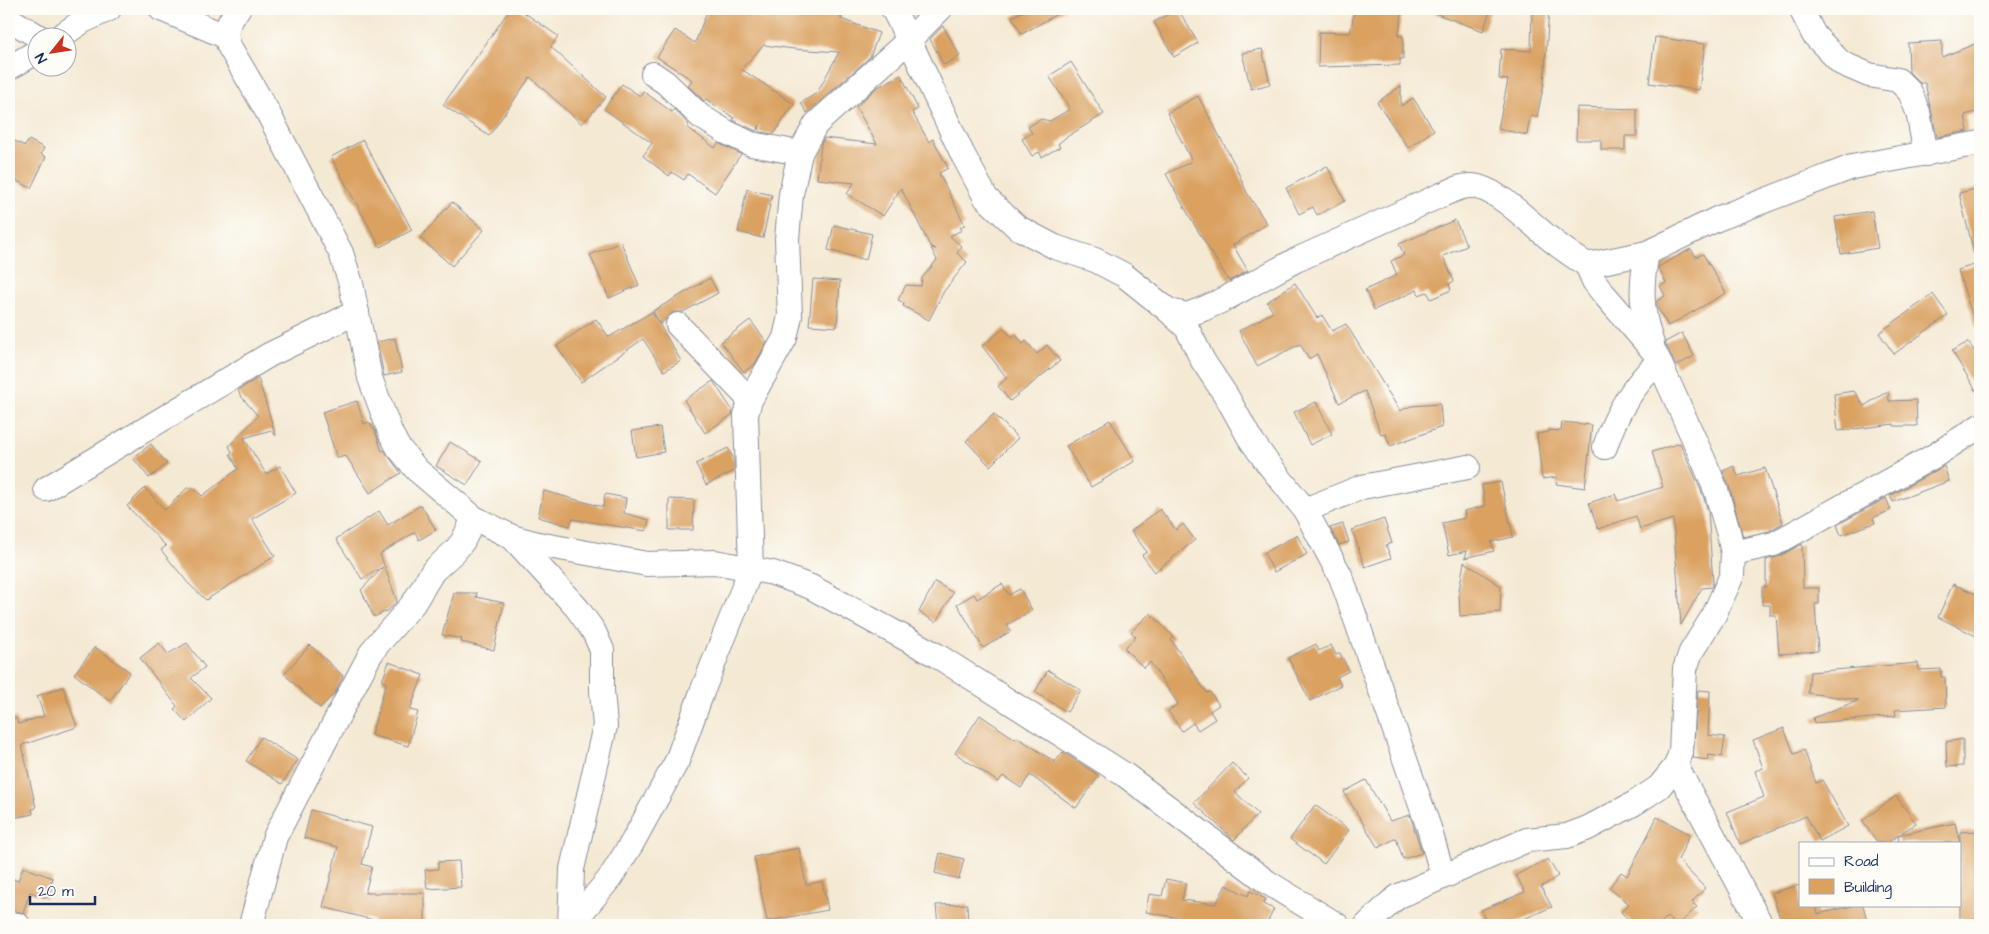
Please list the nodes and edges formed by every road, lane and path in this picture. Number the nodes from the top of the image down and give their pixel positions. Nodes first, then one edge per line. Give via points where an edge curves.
1 (109, 9) edge
2 (161, 9) edge
3 (238, 9) edge
4 (893, 9) edge
5 (940, 9) edge
6 (1801, 9) edge
7 (9, 19) edge
8 (73, 28) edge
9 (28, 30) edge
10 (225, 36) junction
11 (909, 40) junction
12 (28, 57) edge
13 (9, 68) edge
14 (653, 74) dead end
15 (1980, 143) edge
16 (800, 153) junction
17 (1926, 154) junction
18 (1646, 253) junction
19 (1587, 264) junction
20 (1169, 311) junction
21 (357, 312) junction
22 (678, 325) dead end
23 (1657, 357) junction
24 (750, 400) junction
25 (1980, 426) edge
26 (1605, 447) dead end
27 (1468, 467) dead end
28 (46, 489) dead end
29 (1305, 510) junction
30 (474, 518) junction
31 (512, 537) junction
32 (1732, 553) junction
33 (751, 569) junction
34 (1676, 766) junction
35 (1443, 876) junction
36 (9, 924) edge
37 (18, 925) edge
38 (251, 925) edge
39 (570, 925) edge
40 (1337, 925) edge
41 (1367, 925) edge
42 (1761, 925) edge

1 - 8 street
2 - 10 street
3 - 10 street via 228,23
4 - 11 street
5 - 11 street
6 - 17 street via 1814,35 1841,63 1869,75 1898,80 1910,92 1918,112
7 - 9 street
10 - 21 street via 341,253
11 - 16 street via 816,124
11 - 20 street via 986,198 1017,226 1056,247 1095,260 1124,275
12 - 13 street
14 - 16 street via 666,82 700,116 726,132 751,144
15 - 17 street
16 - 24 street via 791,194 787,239 790,316 785,338
17 - 18 street via 1852,167 1823,177 1717,218
18 - 19 street
18 - 23 street via 1642,304 1644,321
19 - 20 street via 1568,254 1492,193 1475,186 1464,186 1294,261 1203,309 1187,315
19 - 23 street via 1603,293
20 - 29 street via 1187,328 1249,437
21 - 28 street via 269,354
21 - 30 street via 370,378 390,434 417,470
22 - 24 street
23 - 26 street via 1617,416
23 - 32 street via 1716,490
24 - 33 street via 746,415
25 - 32 street via 1934,456 1774,544
27 - 29 street via 1362,487
29 - 35 street via 1341,577
30 - 31 street
30 - 38 street via 463,541 433,571 413,604 370,655 275,837
31 - 33 street via 647,564 715,562
31 - 39 street via 577,608 602,650 605,726 572,869
32 - 34 street via 1732,575 1685,668 1681,752
33 - 39 street via 677,761 610,878
33 - 40 street via 780,575 811,587 936,655 1125,775 1267,882
34 - 35 street via 1659,787 1588,828 1567,836 1527,840
34 - 42 street
35 - 41 street via 1391,902
36 - 37 street

